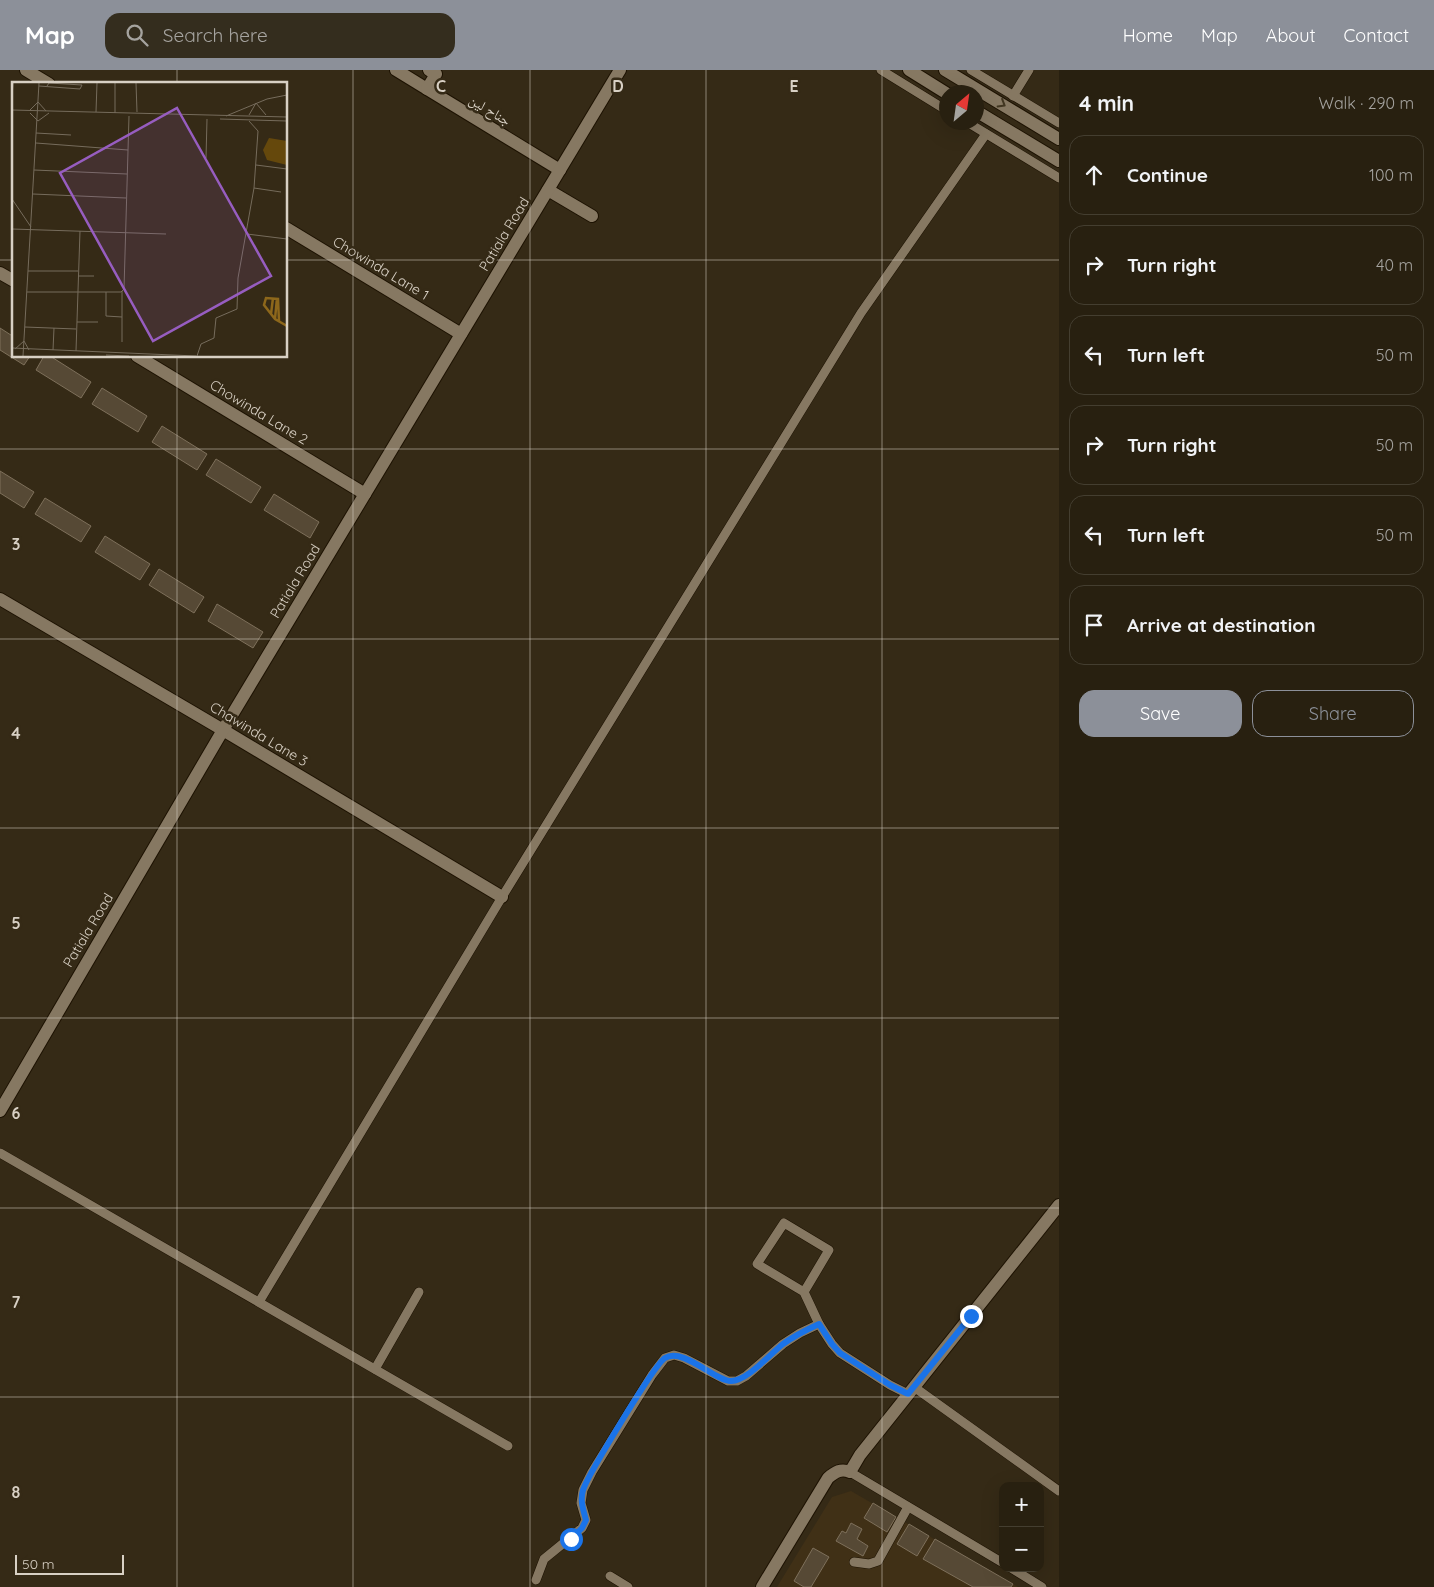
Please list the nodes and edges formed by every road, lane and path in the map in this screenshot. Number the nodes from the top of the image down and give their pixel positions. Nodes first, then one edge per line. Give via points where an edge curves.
1 (26, 70) edge
2 (396, 70) edge
3 (429, 70) edge
4 (620, 70) edge
5 (881, 70) edge
6 (909, 70) edge
7 (945, 70) edge
8 (971, 70) edge
9 (1029, 70) edge
10 (46, 82) edge
11 (427, 89) junction
12 (939, 89) edge
13 (1013, 96) junction
14 (939, 106) edge
15 (984, 117) edge
16 (1059, 123) edge
17 (980, 130) edge
18 (986, 134) junction
19 (1059, 139) edge
20 (1059, 161) edge
21 (560, 170) junction
22 (1059, 178) edge
23 (548, 190) junction
24 (592, 216) dead end
25 (288, 229) edge
26 (0, 273) edge
27 (12, 280) edge
28 (461, 334) junction
29 (141, 358) edge
30 (365, 494) junction
31 (0, 599) edge
32 (223, 730) junction
33 (502, 897) junction
34 (0, 1111) edge
35 (0, 1153) edge
36 (1059, 1205) edge
37 (419, 1292) dead end
38 (804, 1292) junction
39 (259, 1302) junction
40 (819, 1324) junction
41 (375, 1369) junction
42 (911, 1390) junction
43 (508, 1446) dead end
44 (850, 1472) junction
45 (1059, 1491) edge
46 (908, 1507) junction
47 (999, 1561) edge
48 (854, 1562) dead end
49 (1018, 1572) edge
50 (610, 1576) dead end
51 (536, 1580) dead end
52 (628, 1587) edge
53 (762, 1587) edge
54 (1042, 1587) edge

1 - 10 street
2 - 11 street, جناح لین
3 - 11 street via 436,74
4 - 21 street, Patiala Road
5 - 14 lane
6 - 12 street
7 -> 19 street
8 - 13 lane
9 - 13 lane
11 - 21 street, جناح لین
13 - 16 lane
15 - 20 street
17 - 18 lane
18 - 22 lane
18 - 33 lane via 861,313
21 - 23 street, Patiala Road
23 - 24 street
23 - 28 street, Patiala Road
25 - 28 street, Chowinda Lane 1
26 - 27 street
28 - 30 street, Patiala Road
29 - 30 street, Chowinda Lane 2
30 - 32 street, Patiala Road
31 - 32 street, Chawinda Lane 3
32 - 33 street, Chawinda Lane 3
32 - 34 street, Patiala Road
33 - 39 lane
35 - 39 lane
36 - 42 street
37 - 41 lane
38 - 38 lane via 829,1250 784,1223 757,1264
38 - 40 lane
39 - 41 lane
40 - 42 lane via 840,1353 890,1385
40 - 51 lane via 800,1332 737,1381 728,1381 684,1358 674,1355 665,1358 583,1490 581,1504 586,1520 582,1528 544,1559
41 - 43 lane
42 - 44 street
42 - 45 lane
44 - 46 lane
44 - 53 street via 836,1472 828,1478
46 - 47 lane
46 - 48 lane via 878,1561 869,1564
49 - 54 lane
50 - 52 lane

